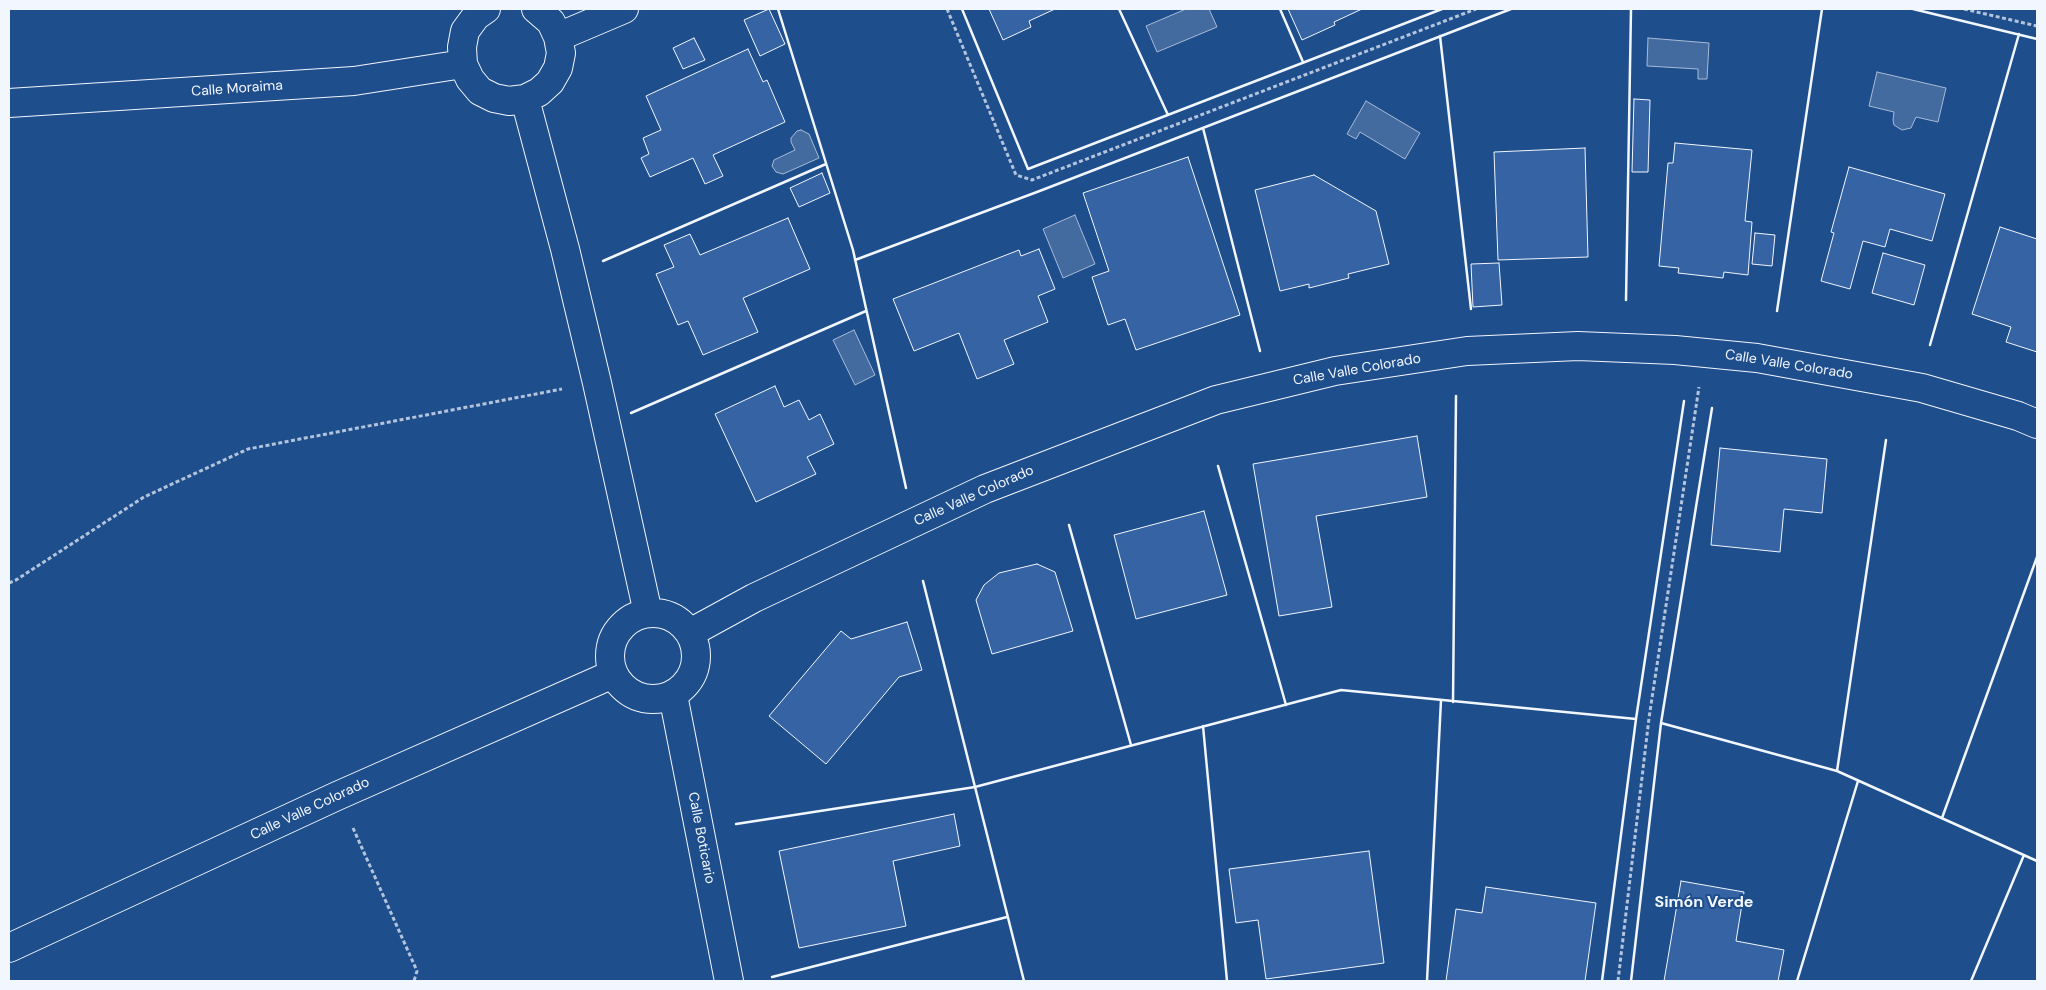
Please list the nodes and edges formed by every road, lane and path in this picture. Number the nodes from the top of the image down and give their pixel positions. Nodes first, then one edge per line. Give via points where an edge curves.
1 (486, 9) edge
2 (536, 9) edge
3 (624, 9) edge
4 (947, 9) edge
5 (1476, 9) edge
6 (1964, 9) edge
7 (2037, 26) edge
8 (558, 37) junction
9 (463, 64) junction
10 (525, 99) junction
11 (9, 103) edge
12 (1704, 353) junction
13 (597, 383) junction
14 (2037, 424) edge
15 (9, 583) edge
16 (648, 613) junction
17 (690, 633) junction
18 (613, 674) junction
19 (673, 695) junction
20 (337, 796) junction
21 (9, 948) edge
22 (414, 981) edge
23 (729, 981) edge
24 (1618, 981) edge

1 - 9 street via 465,30
2 - 8 street via 551,22
3 - 8 street
4 - 5 path via 1016,176 1032,180
6 - 7 path
8 - 10 street via 561,53 558,68 550,82
9 - 10 street via 480,91 509,101
9 - 11 street, Calle Moraima via 354,81
10 - 13 street
12 - 14 street, Calle Valle Colorado via 1757,358 1922,388
12 - 17 street, Calle Valle Colorado via 1578,346 1467,352 1335,371 1216,400 985,489 754,598
12 - 24 path via 1649,718
13 - 15 path via 248,449 144,497
13 - 16 street
16 - 17 street via 671,617
16 - 18 street via 624,624 615,635 610,661
17 - 19 street via 696,660 685,686
18 - 19 street via 621,686 646,699 660,700
18 - 20 street, Calle Valle Colorado
19 - 23 street, Calle Boticario
20 - 21 street, Calle Valle Colorado
20 - 22 path via 417,971

